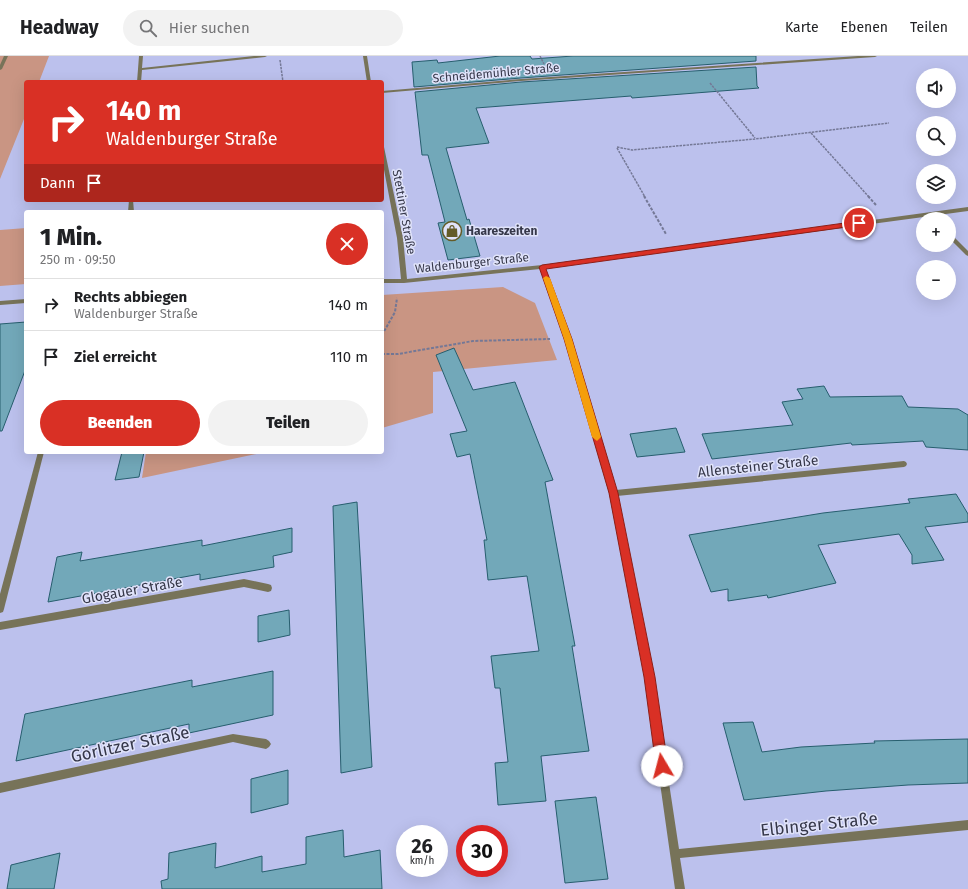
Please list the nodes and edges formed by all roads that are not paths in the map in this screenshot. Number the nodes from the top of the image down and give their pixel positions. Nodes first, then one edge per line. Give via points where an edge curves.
1 (6, 56) edge
2 (142, 56) edge
3 (265, 56) edge
4 (365, 56) edge
5 (875, 56) edge
6 (140, 68) junction
7 (0, 69) edge
8 (139, 80) edge
9 (369, 80) edge
10 (384, 92) edge
11 (384, 157) edge
12 (968, 209) edge
13 (954, 212) edge
14 (916, 218) edge
15 (956, 242) edge
16 (968, 254) edge
17 (542, 267) junction
18 (384, 281) edge
19 (404, 281) junction
20 (24, 301) edge
21 (0, 303) edge
22 (40, 454) edge
23 (904, 464) dead end
24 (613, 493) junction
25 (268, 588) dead end
26 (0, 609) edge
27 (0, 626) edge
28 (266, 744) dead end
29 (0, 788) edge
30 (968, 825) edge
31 (674, 854) junction
32 (680, 889) edge

1 - 7 street
2 - 6 street
3 - 6 street
4 - 9 street
5 - 10 street, Schneidemühler Straße
6 - 8 street
11 - 19 street, Stettiner Straße via 400,238
12 - 13 street, Waldenburger Straße
14 - 17 street, Waldenburger Straße
15 - 16 street
17 - 19 street, Waldenburger Straße
17 - 24 street via 568,339
18 - 19 street, Waldenburger Straße
20 - 21 street
22 - 26 street
23 - 24 street, Allensteiner Straße
24 - 31 street via 649,677
25 - 27 street, Glogauer Straße via 244,583
28 - 29 street, Görlitzer Straße via 233,738
30 - 31 street, Elbinger Straße
31 - 32 street

